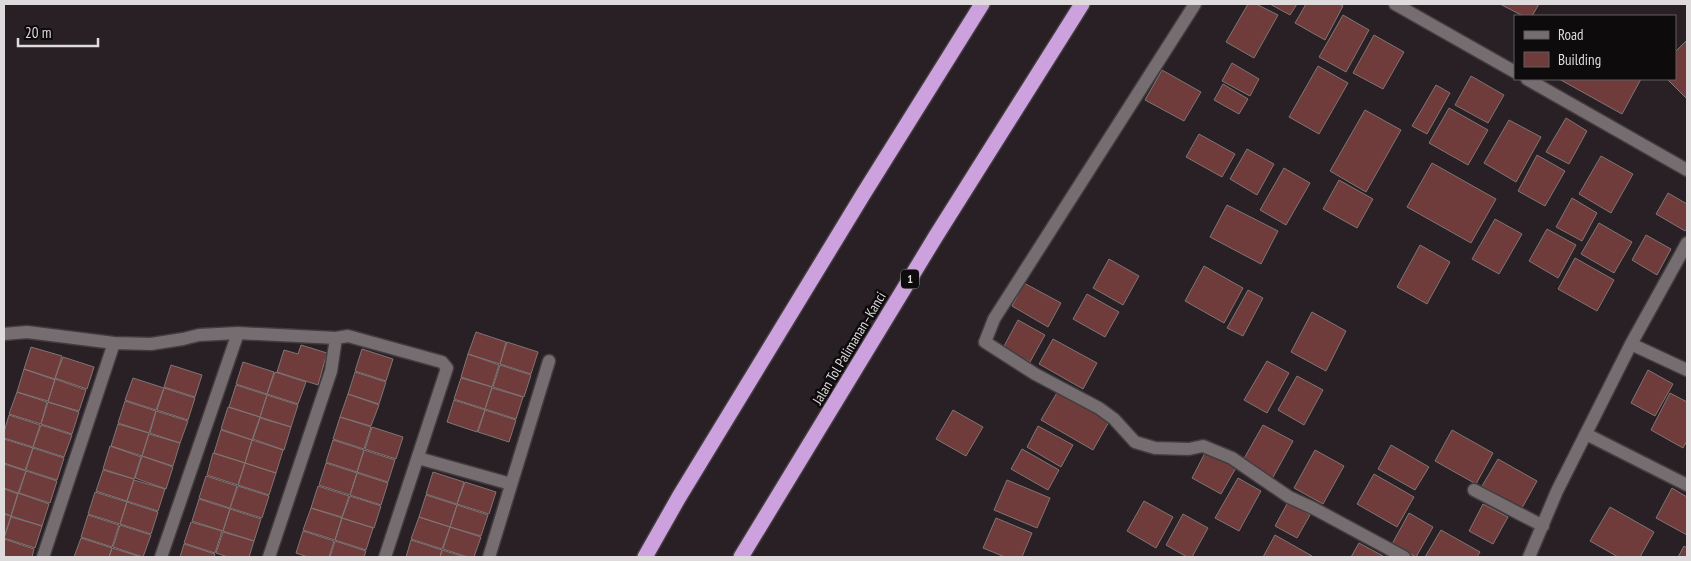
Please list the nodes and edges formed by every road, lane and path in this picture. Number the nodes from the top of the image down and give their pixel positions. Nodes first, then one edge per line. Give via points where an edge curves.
1 (982, 4) edge
2 (1082, 4) edge
3 (1194, 4) edge
4 (1395, 4) edge
5 (1514, 71) edge
6 (1529, 80) edge
7 (1687, 170) edge
8 (1687, 243) edge
9 (238, 333) junction
10 (4, 334) edge
11 (336, 338) junction
12 (114, 343) junction
13 (1632, 344) junction
14 (548, 361) dead end
15 (1687, 370) edge
16 (1586, 434) junction
17 (418, 458) junction
18 (511, 484) junction
19 (1687, 485) edge
20 (1474, 490) dead end
21 (1543, 526) junction
22 (43, 557) edge
23 (162, 557) edge
24 (269, 557) edge
25 (385, 557) edge
26 (489, 557) edge
27 (645, 557) edge
28 (741, 557) edge
29 (1404, 557) edge
30 (1529, 557) edge

1 - 27 highway
2 - 28 highway, Jalan Tol Palimanan–Kanci / 1 via 936,236
3 - 29 street via 994,319 985,342 1035,374 1099,408 1135,442 1154,448 1203,446 1232,458 1289,497
4 - 5 street
6 - 7 street
8 - 13 street
9 - 11 street
9 - 12 street via 199,335 151,344
9 - 23 street
10 - 12 street via 27,332
11 - 17 street via 348,336 442,362 447,368
11 - 24 street via 331,371
12 - 22 street
13 - 15 street
13 - 16 street
14 - 18 street
16 - 19 street
16 - 21 street
17 - 18 street
17 - 25 street
18 - 26 street
20 - 21 street
21 - 30 street

